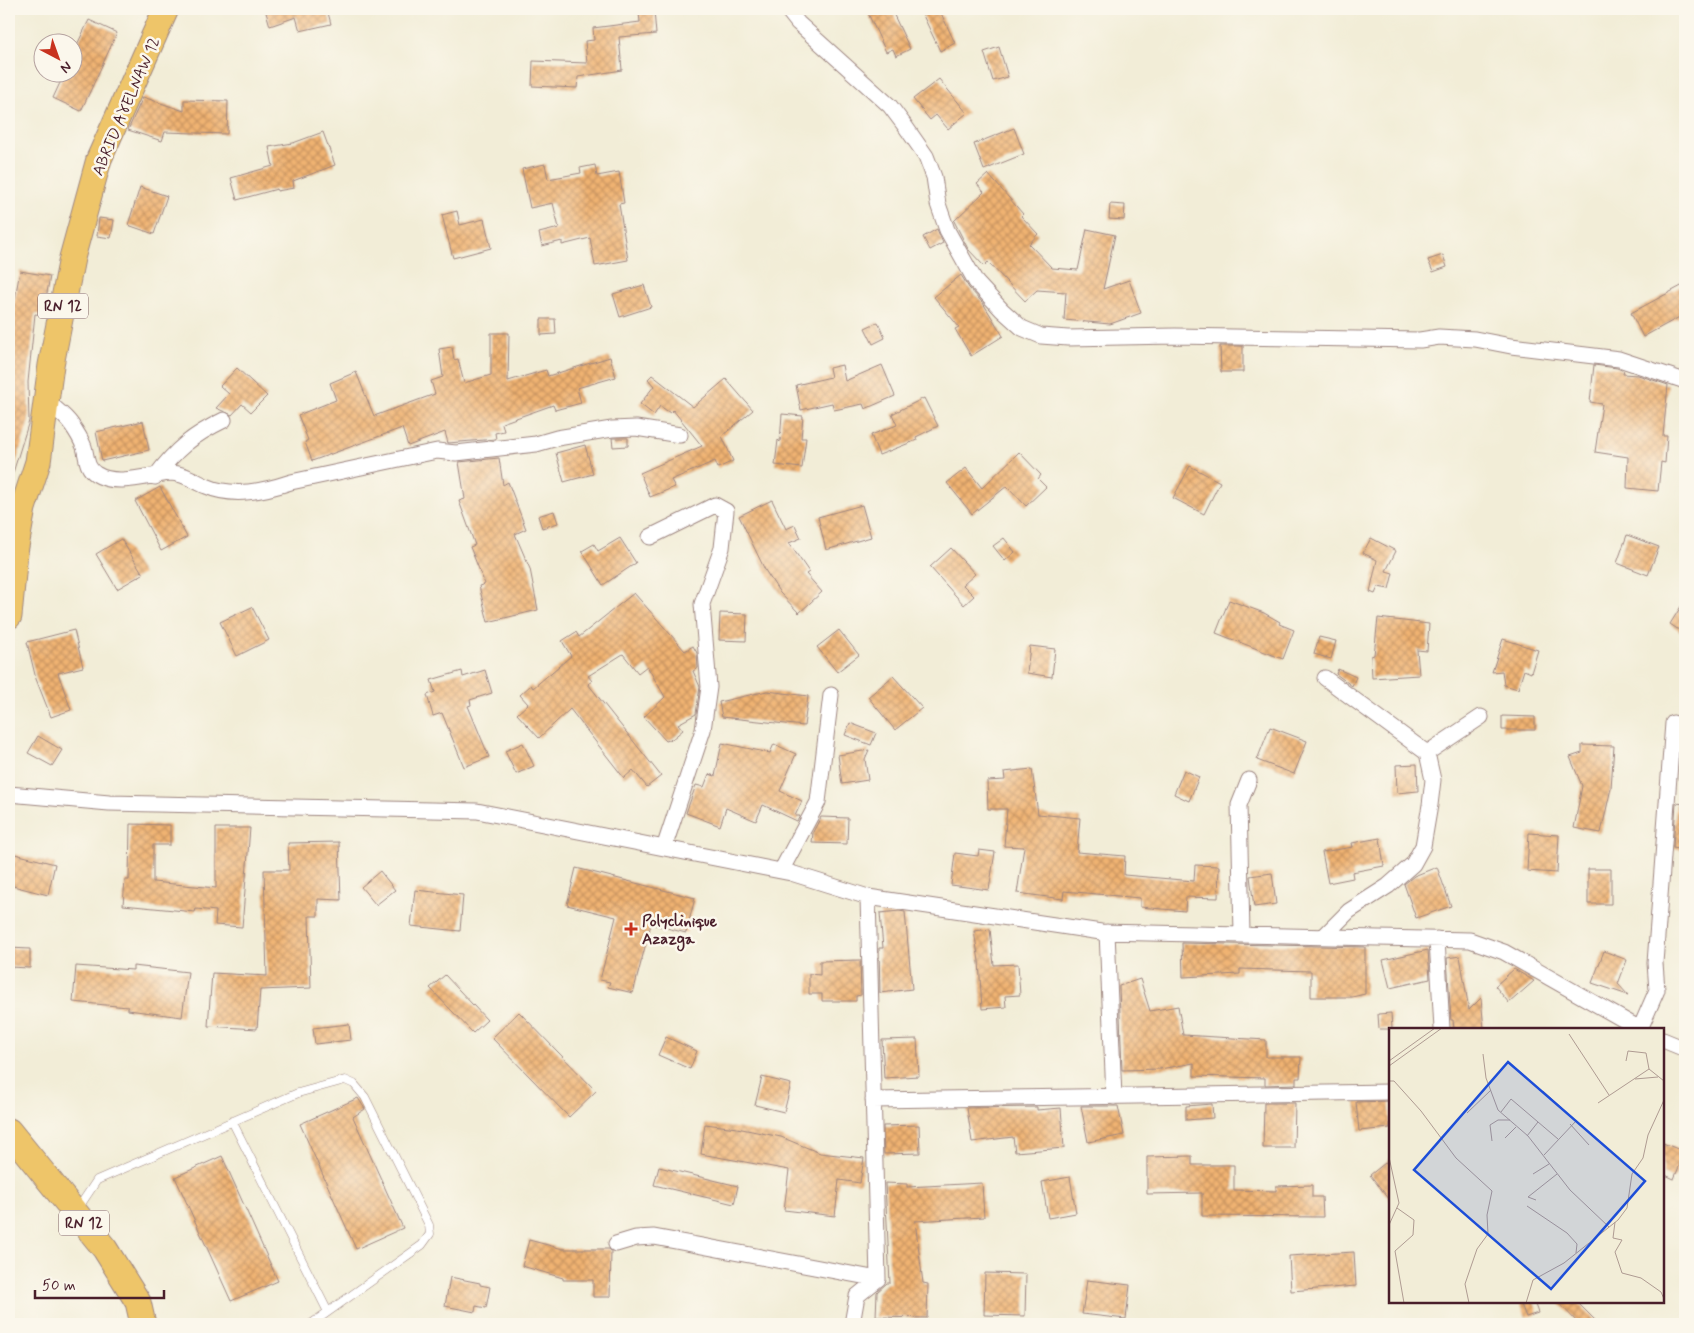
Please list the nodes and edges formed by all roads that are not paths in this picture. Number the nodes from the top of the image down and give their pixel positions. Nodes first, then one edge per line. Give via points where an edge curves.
1 (166, 9) edge
2 (787, 9) edge
3 (1685, 381) edge
4 (46, 400) junction
5 (224, 420) dead end
6 (680, 434) dead end
7 (155, 477) junction
8 (650, 537) dead end
9 (9, 616) edge
10 (1325, 678) dead end
11 (831, 695) dead end
12 (1481, 717) dead end
13 (1672, 723) dead end
14 (1427, 753) junction
15 (1249, 780) dead end
16 (9, 794) edge
17 (664, 848) junction
18 (781, 871) junction
19 (868, 897) junction
20 (1107, 932) junction
21 (1242, 934) junction
22 (1324, 936) junction
23 (1437, 939) junction
24 (1442, 1028) edge
25 (1638, 1028) edge
26 (1640, 1028) edge
27 (1664, 1040) edge
28 (1685, 1049) edge
29 (1389, 1092) edge
30 (1114, 1097) junction
31 (873, 1100) junction
32 (232, 1121) junction
33 (9, 1131) edge
34 (75, 1213) junction
35 (616, 1244) dead end
36 (878, 1279) junction
37 (328, 1312) junction
38 (143, 1324) edge
39 (311, 1324) edge
40 (852, 1324) edge

1 - 4 main road, ABRID AƔELNAW 12 / RN 12 via 98,159 72,258
2 - 3 street via 798,23 890,106 926,156 947,230 976,282 1022,328 1041,336 1475,339 1619,358
4 - 7 street via 70,422 84,448 90,469 96,475 117,479
4 - 9 main road, ABRID AƔELNAW 12 / RN 12 via 38,462 23,508 15,552
5 - 7 street via 196,434 171,456
6 - 7 street via 636,428 612,429 528,445 456,454 437,451 271,489 234,493 219,491 182,475 170,473
8 - 17 street via 715,505 726,511 722,548 702,604 709,687 703,730
10 - 14 street
11 - 18 street via 818,802
12 - 14 street
13 - 26 street via 1655,963 1657,990
14 - 22 street via 1433,780 1430,805 1423,846 1413,864 1388,886 1349,911
15 - 21 street via 1239,805
16 - 17 street via 109,803 477,811
17 - 18 street
18 - 19 street
19 - 20 street
19 - 31 street
20 - 21 street
20 - 30 street
21 - 22 street
22 - 23 street
23 - 24 street
23 - 25 street via 1470,940 1504,952
27 - 28 street
29 - 30 street
30 - 31 street
31 - 36 street
32 - 34 lane via 97,1180
32 - 37 lane
32 - 37 lane via 298,1093 346,1080 366,1097 429,1224 430,1234 422,1245
33 - 34 main road, RN 12
34 - 38 main road, RN 12 via 105,1249 138,1302
35 - 36 street via 654,1236
36 - 40 street via 856,1296
37 - 39 lane

